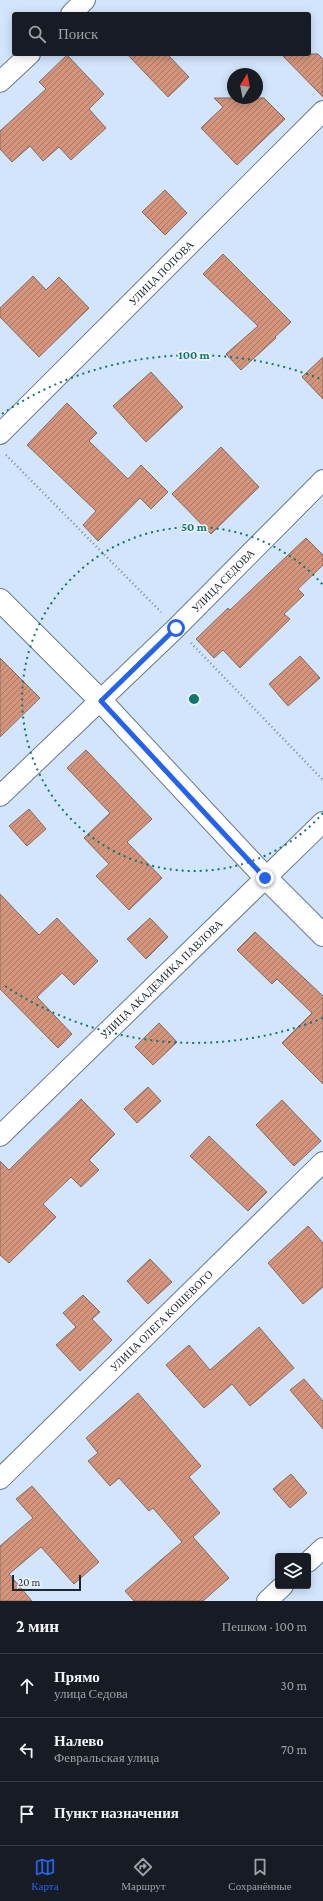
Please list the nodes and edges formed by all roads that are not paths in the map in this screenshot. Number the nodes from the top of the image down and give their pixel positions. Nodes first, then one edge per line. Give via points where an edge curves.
1 (86, 0) edge
2 (73, 12) edge
3 (28, 56) edge
4 (0, 82) edge
5 (323, 111) edge
6 (0, 434) edge
7 (323, 480) edge
8 (0, 600) edge
9 (101, 701) junction
10 (0, 796) edge
11 (323, 822) edge
12 (265, 878) junction
13 (323, 935) edge
14 (0, 1136) edge
15 (323, 1162) edge
16 (0, 1479) edge
17 (323, 1548) edge
18 (311, 1559) edge
19 (280, 1589) edge
20 (267, 1601) edge

1 - 2 street
3 - 4 street
5 - 6 street, УЛИЦА ПОПОВА
7 - 9 street, УЛИЦА СЕДОВА
8 - 9 street
9 - 10 street, УЛИЦА СЕДОВА
9 - 12 street
11 - 12 street, УЛИЦА АКАДЕМИКА ПАВЛОВА
12 - 13 street
12 - 14 street, УЛИЦА АКАДЕМИКА ПАВЛОВА
15 - 16 street, УЛИЦА ОЛЕГА КОШЕВОГО
17 - 18 street
19 - 20 street

